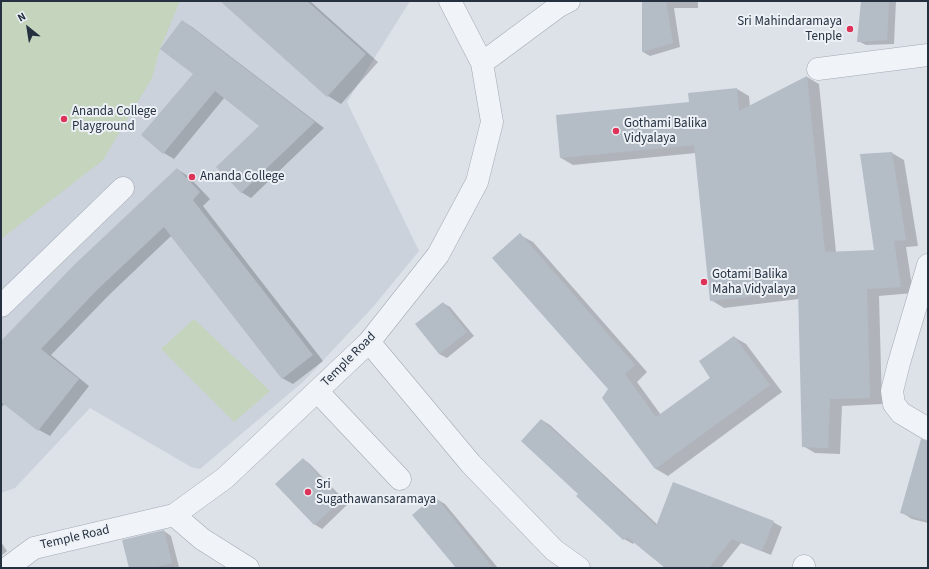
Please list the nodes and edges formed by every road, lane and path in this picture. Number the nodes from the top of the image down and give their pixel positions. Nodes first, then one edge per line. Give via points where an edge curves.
1 (450, 1) edge
2 (569, 1) edge
3 (928, 55) edge
4 (482, 63) junction
5 (818, 70) dead end
6 (124, 188) dead end
7 (928, 265) edge
8 (1, 306) edge
9 (370, 342) junction
10 (317, 391) junction
11 (928, 429) edge
12 (400, 479) dead end
13 (174, 515) junction
14 (7, 568) edge
15 (248, 568) edge
16 (579, 568) edge

1 - 4 street, Temple Road
2 - 4 street
3 - 5 street
4 - 9 street, Temple Road via 492,122 477,182 438,255
6 - 8 street
7 - 11 street via 892,391 894,404 901,413
9 - 10 street, Temple Road
9 - 16 street via 471,464 554,550
10 - 12 street
10 - 13 street, Temple Road via 225,478
13 - 14 street, Temple Road via 34,548
13 - 15 street via 202,539

